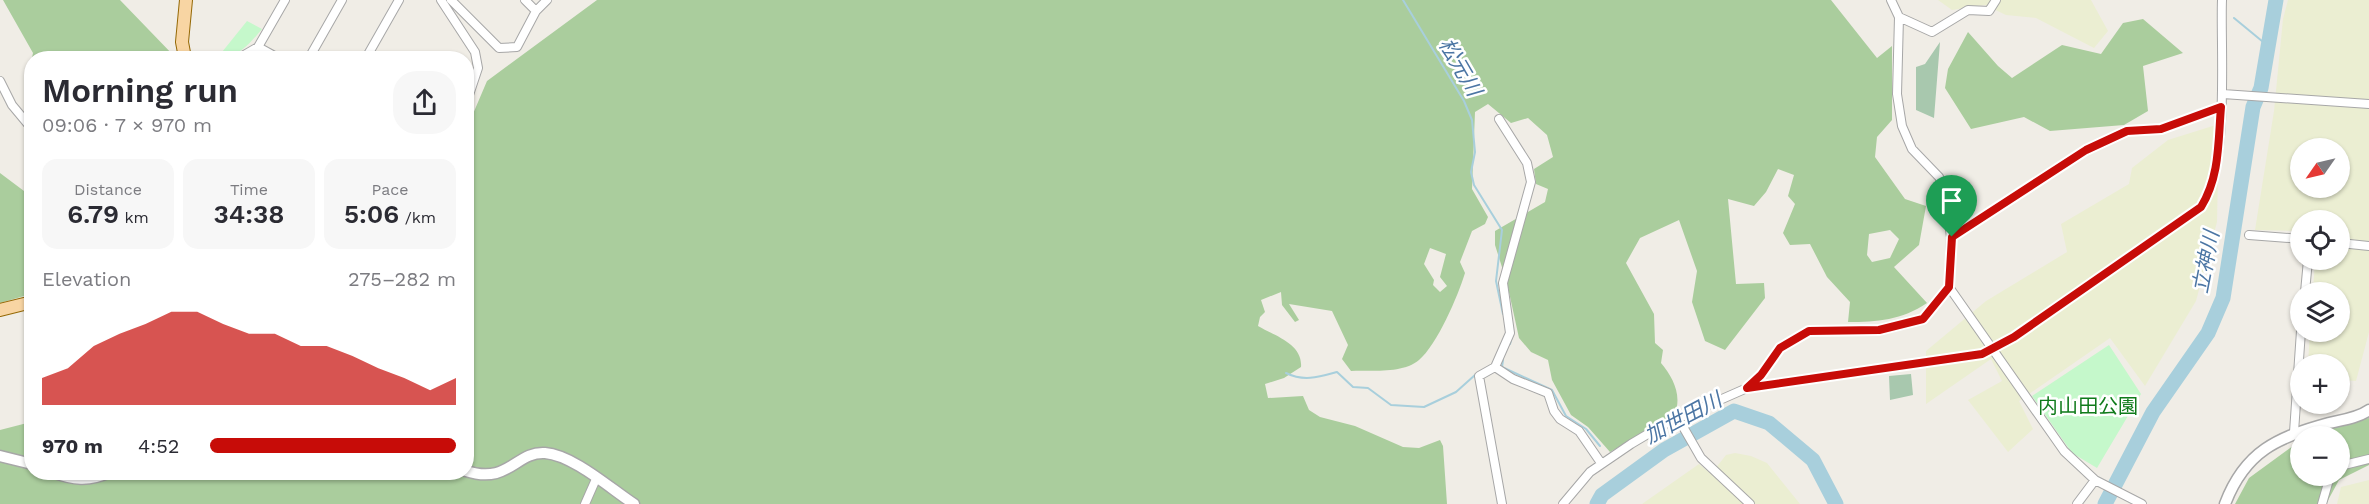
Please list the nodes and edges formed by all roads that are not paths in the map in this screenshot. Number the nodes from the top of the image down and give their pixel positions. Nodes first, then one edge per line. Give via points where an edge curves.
1 (186, 0) edge
2 (342, 0) edge
3 (399, 0) edge
4 (441, 0) edge
5 (451, 0) edge
6 (525, 0) edge
7 (547, 0) edge
8 (1892, 0) edge
9 (1996, 0) edge
10 (2222, 0) edge
11 (282, 1) edge
12 (536, 11) junction
13 (1899, 17) junction
14 (258, 47) junction
15 (184, 51) edge
16 (251, 51) edge
17 (265, 51) edge
18 (313, 51) edge
19 (370, 51) edge
20 (474, 80) edge
21 (0, 81) edge
22 (2223, 94) junction
23 (2369, 104) edge
24 (2221, 107) junction
25 (24, 119) edge
26 (1499, 119) dead end
27 (2249, 235) dead end
28 (1952, 237) junction
29 (2290, 238) edge
30 (2350, 244) edge
31 (2369, 246) edge
32 (1949, 287) junction
33 (24, 304) edge
34 (0, 310) edge
35 (2300, 342) edge
36 (1992, 350) junction
37 (1495, 367) junction
38 (1747, 388) junction
39 (2369, 410) edge
40 (1679, 420) junction
41 (2294, 426) edge
42 (2314, 426) edge
43 (2290, 435) edge
44 (0, 456) edge
45 (2369, 459) edge
46 (24, 463) edge
47 (1601, 463) junction
48 (2350, 464) edge
49 (474, 472) edge
50 (596, 479) junction
51 (2099, 482) junction
52 (2327, 486) edge
53 (585, 504) edge
54 (634, 504) edge
55 (1502, 504) edge
56 (1563, 504) edge
57 (1750, 504) edge
58 (2077, 504) edge
59 (2142, 504) edge
60 (2225, 504) edge
61 (2322, 504) edge

1 - 15 main road
2 - 18 street
3 - 19 street
4 - 20 street via 475,52 478,68
5 - 12 street via 499,48 517,47
6 - 12 street
7 - 12 street
8 - 13 street
9 - 13 street via 1989,11 1968,10 1932,32
10 - 22 street
11 - 14 street
13 - 28 street via 1897,94 1902,126 1912,149 1944,187
14 - 16 street
14 - 17 street
21 - 25 street
22 - 23 street
22 - 24 street
24 - 28 street via 2161,129 2127,131 2086,150
24 - 36 street via 2216,174 2201,207
26 - 37 street via 1527,163 1531,182 1503,283 1510,333
27 - 29 street
28 - 32 street
30 - 31 street
32 - 36 street
32 - 38 street via 1923,319 1879,330 1809,331 1780,348
33 - 34 main road
35 - 41 street
36 - 38 street
36 - 51 street via 2064,451
37 - 47 street via 1548,393 1554,411 1579,431
37 - 55 street via 1479,376
38 - 40 street
39 - 42 street
40 - 47 street
40 - 57 street via 1700,457
43 - 60 street via 2250,460 2232,485
44 - 46 street
45 - 48 street
47 - 56 street
49 - 50 street via 496,474 509,470 527,456 545,453 569,461
50 - 53 street
50 - 54 street
51 - 58 street
51 - 59 street
52 - 61 street

